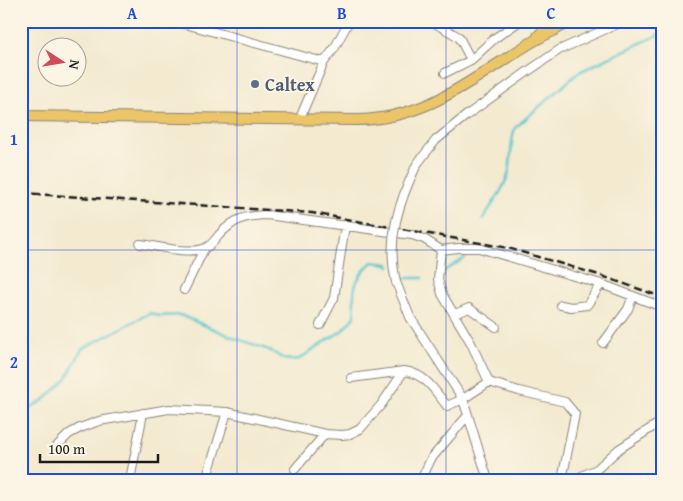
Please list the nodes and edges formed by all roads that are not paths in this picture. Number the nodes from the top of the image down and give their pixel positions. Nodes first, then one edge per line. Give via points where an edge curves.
1 (139, 21) edge
2 (349, 21) edge
3 (431, 21) edge
4 (520, 21) edge
5 (553, 21) edge
6 (570, 21) edge
7 (624, 21) edge
8 (184, 22) edge
9 (534, 40) junction
10 (471, 60) junction
11 (324, 62) junction
12 (444, 72) dead end
13 (21, 116) edge
14 (300, 118) junction
15 (345, 225) junction
16 (140, 244) dead end
17 (204, 249) junction
18 (441, 250) junction
19 (601, 284) junction
20 (184, 290) dead end
21 (633, 296) junction
22 (561, 305) dead end
23 (662, 307) edge
24 (455, 314) junction
25 (320, 325) dead end
26 (496, 327) dead end
27 (603, 343) dead end
28 (404, 371) junction
29 (351, 378) dead end
30 (489, 382) junction
31 (463, 399) junction
32 (226, 412) junction
33 (143, 414) junction
34 (468, 415) junction
35 (662, 421) edge
36 (325, 434) junction
37 (57, 446) dead end
38 (295, 469) dead end
39 (130, 480) edge
40 (206, 480) edge
41 (421, 480) edge
42 (488, 480) edge
43 (562, 480) edge
44 (573, 480) edge

1 - 8 street
2 - 11 street
3 - 10 street via 459,37
4 - 10 street
5 - 9 main road
6 - 9 main road
7 - 31 street, bridge via 559,50 467,115 442,135 417,164 402,196 393,250 396,282 410,317
8 - 11 street
9 - 14 main road via 437,102 409,112 373,120
10 - 12 street
11 - 14 street
13 - 14 main road
15 - 17 street via 267,215 249,216 236,220
15 - 18 street via 412,235
15 - 25 street via 334,298
16 - 17 street
17 - 20 street
18 - 19 street via 479,248
18 - 24 street via 438,280 442,294
19 - 21 street
19 - 22 street via 587,305
21 - 23 street
21 - 27 street via 628,309
24 - 26 street via 468,308
24 - 30 street
28 - 29 street
28 - 31 street via 423,377 447,406
28 - 36 street via 360,429 342,435
30 - 31 street
30 - 43 street via 565,402 575,414
31 - 34 street
32 - 33 street via 169,410
32 - 36 street
32 - 40 street
33 - 37 street via 99,421 80,428 68,434
33 - 39 street
34 - 41 street via 431,459
34 - 42 street
35 - 44 street via 619,449 598,469
36 - 38 street

